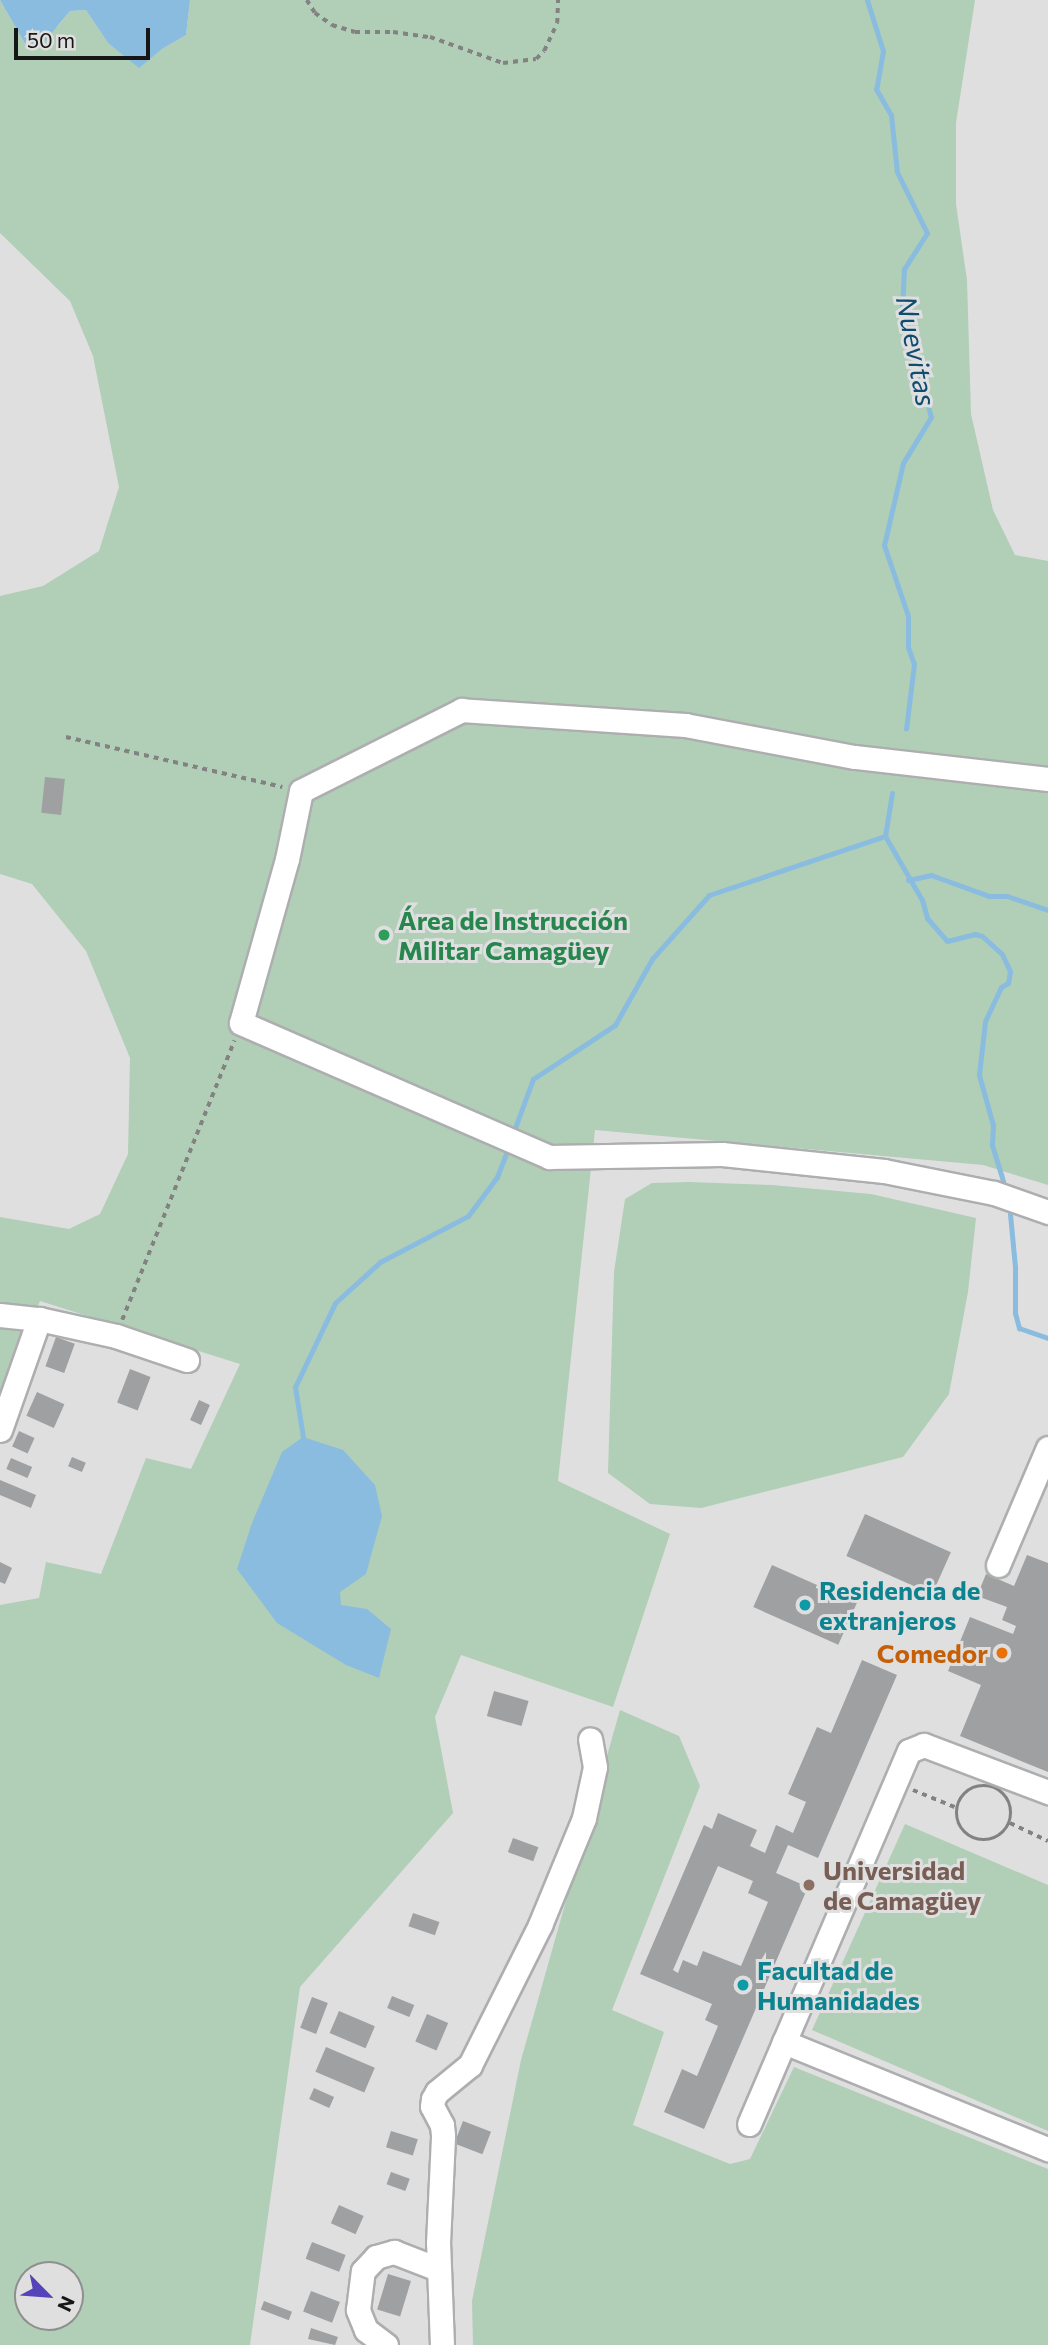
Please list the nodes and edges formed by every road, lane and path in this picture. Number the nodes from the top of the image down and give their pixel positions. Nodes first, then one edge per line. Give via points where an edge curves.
1 (307, 0) edge
2 (558, 0) edge
3 (66, 737) dead end
4 (1048, 779) edge
5 (301, 791) junction
6 (241, 1023) junction
7 (1048, 1212) edge
8 (0, 1315) edge
9 (39, 1319) junction
10 (116, 1336) junction
11 (187, 1360) dead end
12 (0, 1430) edge
13 (1048, 1448) edge
14 (998, 1565) dead end
15 (590, 1739) dead end
16 (895, 1783) junction
17 (1048, 1792) edge
18 (957, 1808) junction
19 (1010, 1823) junction
20 (1048, 1841) edge
21 (784, 2042) junction
22 (749, 2124) dead end
23 (1048, 2149) edge
24 (438, 2269) junction
25 (386, 2345) edge
26 (442, 2345) edge

1 - 2 path via 315,13 332,25 355,32 430,37 503,62 536,60 544,51 557,23
3 - 5 path
4 - 5 street via 854,757 685,725 462,710
5 - 6 street
6 - 7 street via 548,1157 722,1154 884,1171 994,1193
6 - 10 path
8 - 9 street
9 - 10 street
9 - 12 street
10 - 11 street
13 - 14 street
15 - 24 street via 595,1768 584,1818 540,1925 470,2066 433,2099 442,2125
16 - 17 street via 909,1751 924,1745
16 - 18 path
16 - 21 street
18 - 19 path via 960,1826 981,1841 999,1837
18 - 19 path via 971,1789 995,1788 1011,1806
19 - 20 path
21 - 22 street
21 - 23 street
24 - 25 street via 394,2252 376,2257 363,2271 358,2311 366,2330
24 - 26 street

